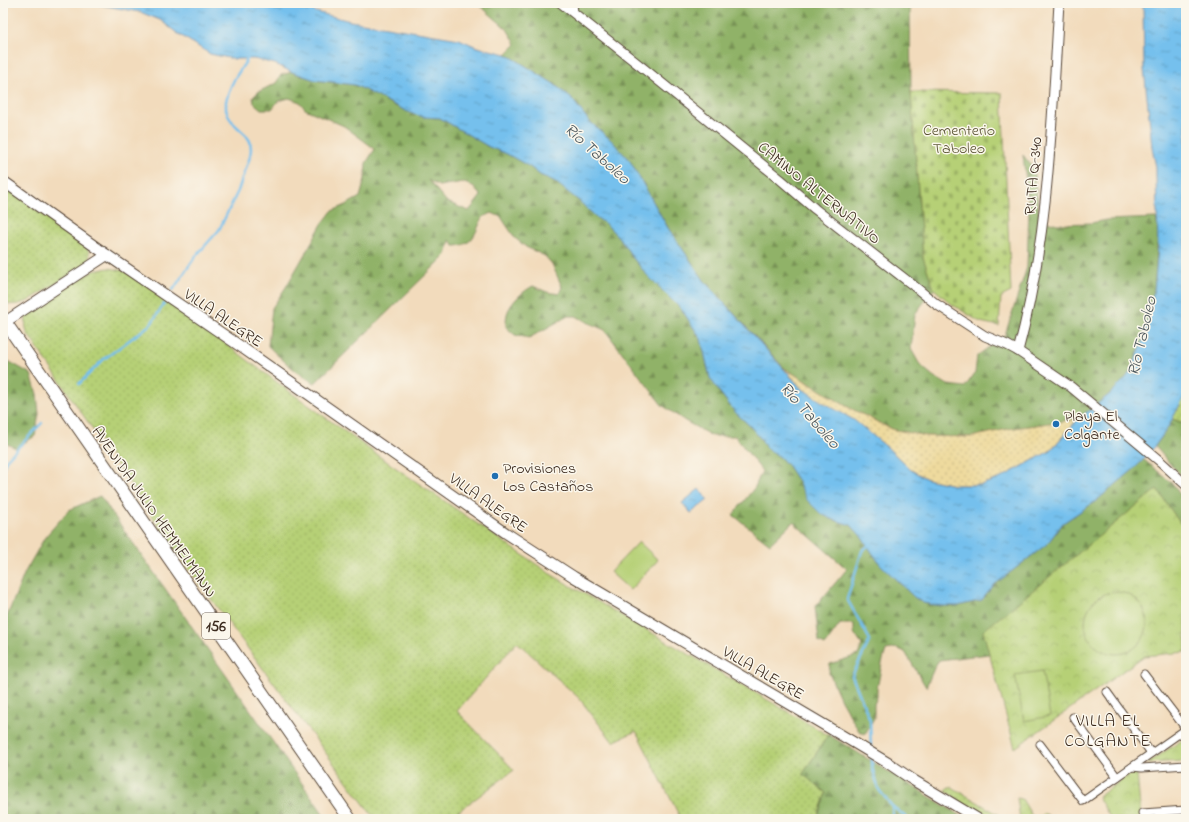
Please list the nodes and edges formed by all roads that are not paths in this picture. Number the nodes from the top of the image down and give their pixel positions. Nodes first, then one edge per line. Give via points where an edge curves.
1 (561, 3) edge
2 (573, 3) edge
3 (1059, 3) edge
4 (574, 13) junction
5 (3, 181) edge
6 (107, 255) junction
7 (4, 321) edge
8 (1018, 351) junction
9 (1186, 485) edge
10 (1144, 674) dead end
11 (1107, 692) dead end
12 (1073, 717) dead end
13 (1186, 729) edge
14 (1040, 744) dead end
15 (1151, 754) junction
16 (1186, 765) edge
17 (1132, 767) junction
18 (1117, 777) junction
19 (1186, 810) edge
20 (1142, 813) dead end
21 (350, 819) edge
22 (978, 819) edge

1 - 4 street, CAMINO ALTERNATIVO
2 - 4 street
3 - 8 street, RUTA Q-340 via 1049,160 1039,252
4 - 8 street, CAMINO ALTERNATIVO via 936,304 985,336
5 - 6 main road, VILLA ALEGRE
6 - 7 main road
6 - 22 main road, VILLA ALEGRE via 506,533 574,577
7 - 21 highway, AVENIDA JULIO HEMMELMANN / 156
8 - 9 street, CAMINO ALTERNATIVO via 1071,387
10 - 13 street
11 - 15 street
12 - 18 street
13 - 15 street
14 - 18 street via 1083,801
15 - 17 street
16 - 17 street
17 - 18 street
19 - 20 street

